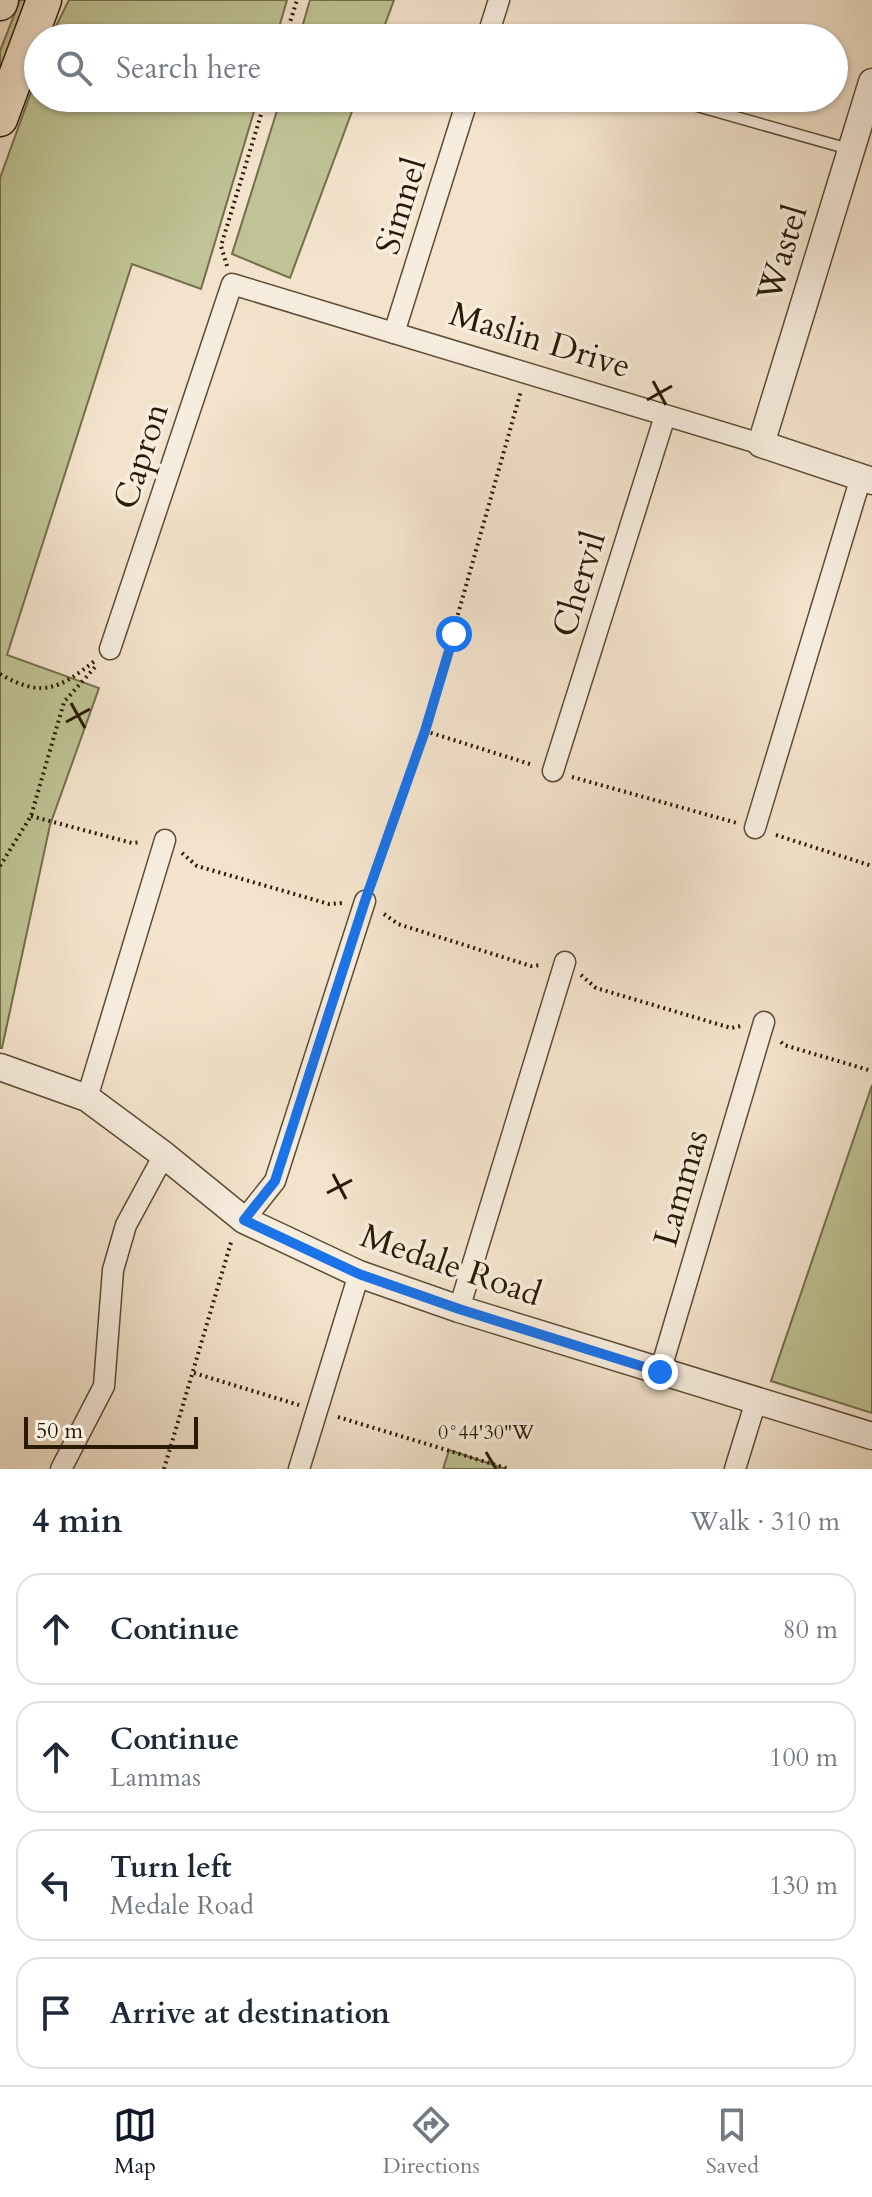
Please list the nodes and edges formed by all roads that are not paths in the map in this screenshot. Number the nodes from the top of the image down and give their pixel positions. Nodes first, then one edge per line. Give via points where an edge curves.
1 (44, 0) edge
2 (499, 0) edge
3 (35, 24) edge
4 (491, 24) edge
5 (24, 54) edge
6 (872, 82) edge
7 (464, 112) edge
8 (718, 112) edge
9 (0, 119) edge
10 (850, 149) junction
11 (232, 284) joint
12 (394, 333) junction
13 (665, 416) junction
14 (761, 444) junction
15 (866, 479) edge
16 (110, 649) road end
17 (553, 771) road end
18 (755, 828) road end
19 (165, 840) road end
20 (365, 901) road end
21 (565, 962) road end
22 (764, 1022) road end
23 (0, 1067) edge
24 (87, 1098) junction
25 (164, 1155) junction
26 (244, 1220) junction
27 (359, 1274) junction
28 (459, 1309) junction
29 (660, 1372) junction
30 (756, 1401) junction
31 (872, 1436) edge
32 (61, 1469) edge
33 (299, 1469) edge
34 (735, 1469) edge

1 - 3 highway
2 - 4 street
5 - 9 highway
6 - 10 street, Wastel
7 - 12 street, Simnel
8 - 10 lane
10 - 14 street, Wastel
11 - 12 street, Maslin Drive
11 - 16 street, Capron
12 - 13 street, Maslin Drive
13 - 14 street, Maslin Drive
13 - 17 street, Chervil
14 - 15 street, Maslin Drive
15 - 18 street
19 - 24 street
20 - 26 street via 275,1181
21 - 28 street
22 - 29 street, Lammas
23 - 24 street, Medale Road
24 - 25 street, Medale Road
25 - 26 street, Medale Road
25 - 32 street via 126,1225 113,1270 104,1386
26 - 27 street, Medale Road
27 - 28 street, Medale Road
27 - 33 street
28 - 29 street, Medale Road
29 - 30 street, Medale Road
30 - 31 street, Medale Road
30 - 34 street

